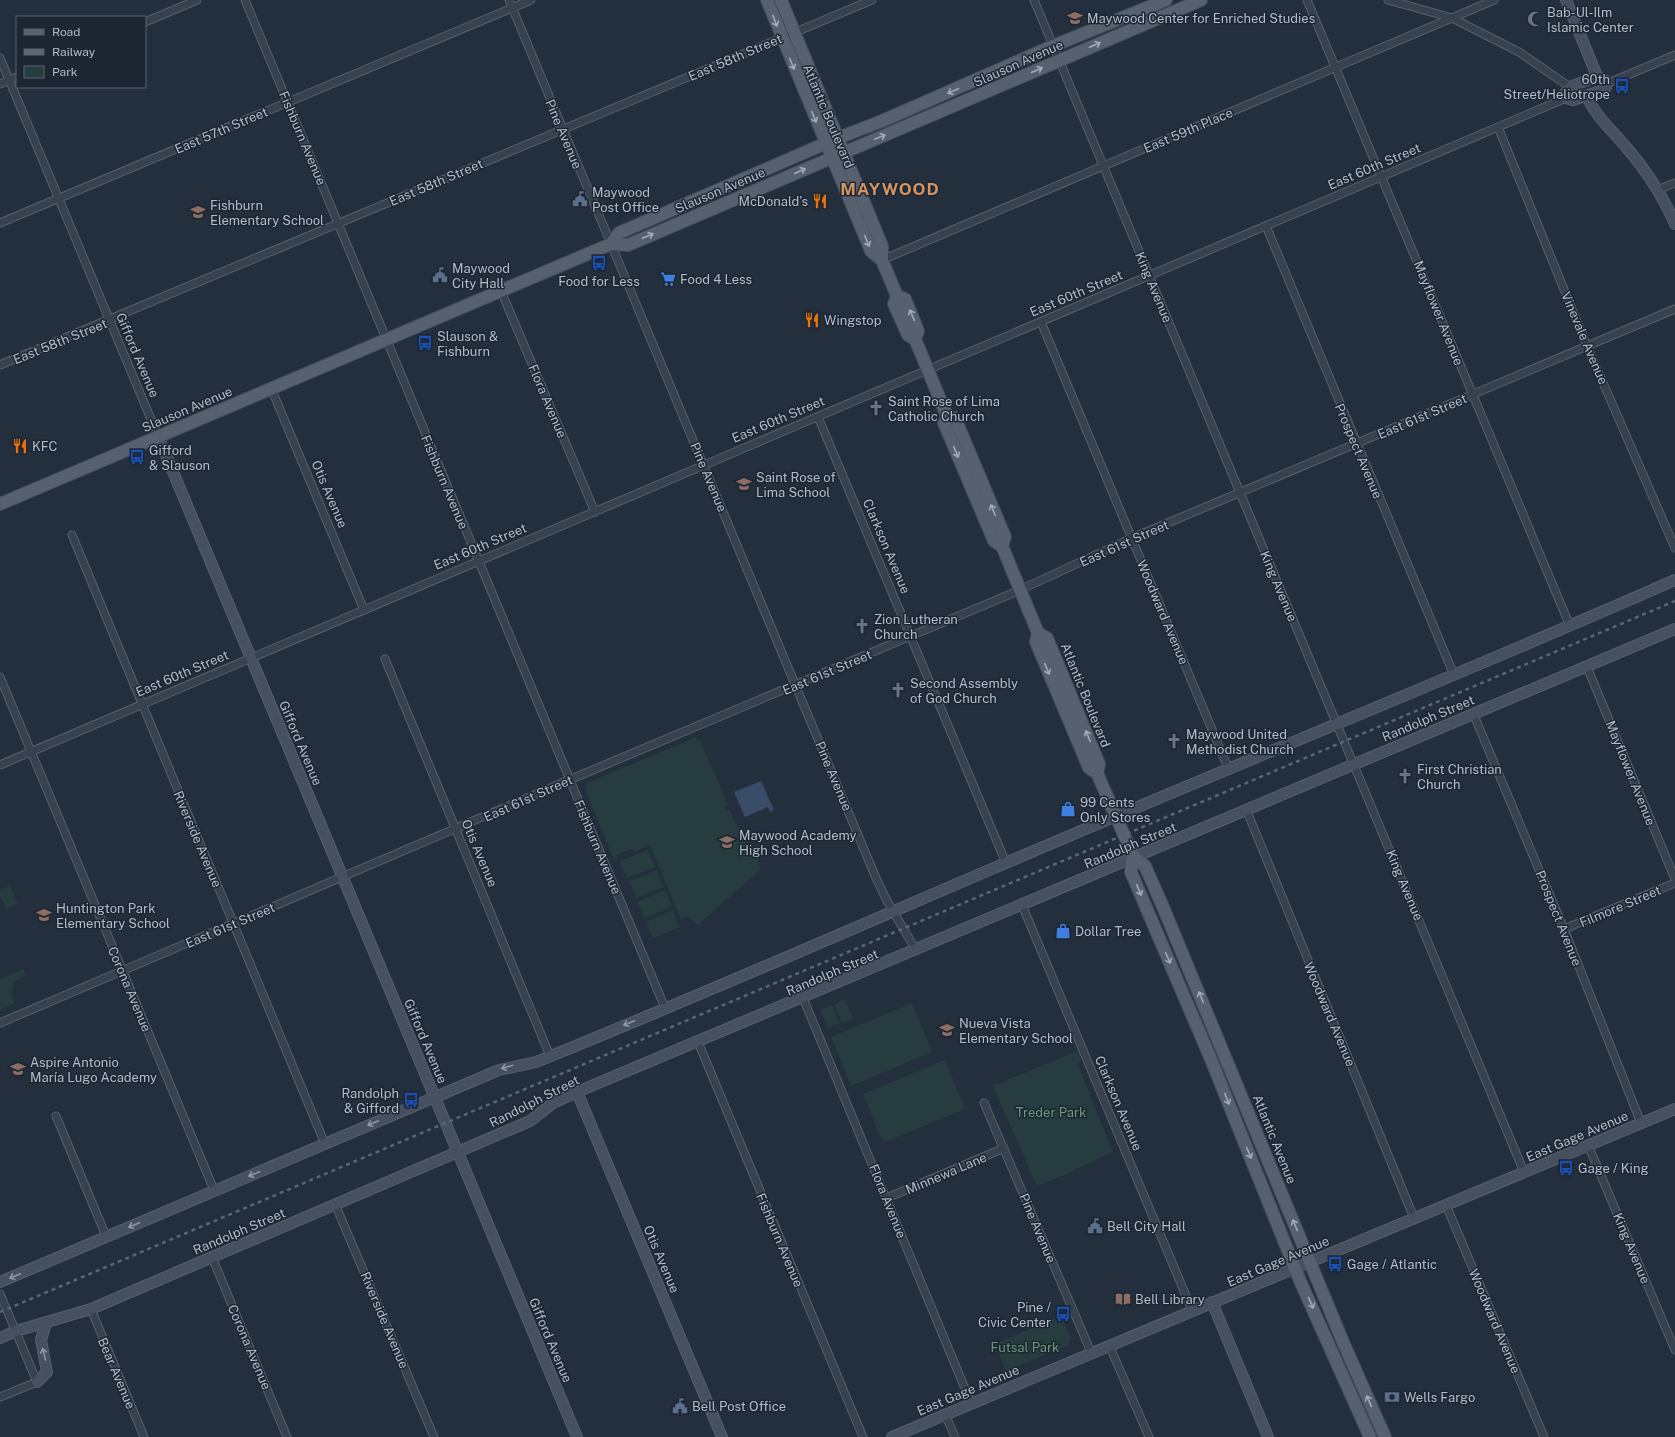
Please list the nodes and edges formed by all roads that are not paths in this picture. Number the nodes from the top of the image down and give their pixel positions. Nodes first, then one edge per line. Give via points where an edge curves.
1 (197, 0) edge
2 (245, 0) edge
3 (509, 0) edge
4 (531, 0) edge
5 (767, 0) edge
6 (781, 0) edge
7 (872, 0) edge
8 (1034, 0) edge
9 (1166, 0) edge
10 (1201, 0) edge
11 (1307, 0) edge
12 (1388, 0) edge
13 (1494, 0) edge
14 (1566, 0) edge
15 (512, 8) junction
16 (1452, 18) junction
17 (146, 22) edge
18 (794, 32) junction
19 (781, 38) junction
20 (1053, 46) junction
21 (1675, 55) edge
22 (0, 58) edge
23 (1059, 60) junction
24 (1336, 67) junction
25 (1597, 76) junction
26 (16, 78) edge
27 (9, 81) junction
28 (0, 84) edge
29 (1606, 84) junction
30 (1570, 87) junction
31 (1587, 96) junction
32 (1566, 98) junction
33 (288, 102) junction
34 (1498, 127) junction
35 (562, 129) junction
36 (838, 138) junction
37 (825, 144) junction
38 (844, 152) junction
39 (831, 158) junction
40 (1103, 166) junction
41 (1382, 176) junction
42 (1675, 182) edge
43 (1657, 190) junction
44 (59, 199) junction
45 (338, 222) junction
46 (0, 223) edge
47 (1675, 224) edge
48 (1266, 226) junction
49 (610, 244) junction
50 (882, 260) junction
51 (1150, 275) junction
52 (502, 291) junction
53 (1675, 309) edge
54 (110, 320) junction
55 (1041, 322) junction
56 (385, 339) junction
57 (1587, 346) junction
58 (0, 365) edge
59 (928, 370) junction
60 (271, 388) junction
61 (1472, 395) junction
62 (818, 417) junction
63 (158, 436) junction
64 (1356, 444) junction
65 (704, 465) junction
66 (1240, 493) junction
67 (0, 504) edge
68 (595, 512) junction
69 (72, 534) dead end
70 (1132, 538) junction
71 (1675, 548) edge
72 (478, 561) junction
73 (1675, 580) edge
74 (1020, 590) junction
75 (364, 610) junction
76 (1570, 626) junction
77 (1675, 629) edge
78 (910, 636) junction
79 (251, 658) junction
80 (385, 660) dead end
81 (1587, 666) junction
82 (1454, 675) junction
83 (0, 677) edge
84 (796, 686) junction
85 (142, 704) junction
86 (1473, 713) junction
87 (1337, 724) junction
88 (31, 751) junction
89 (0, 764) edge
90 (1354, 764) junction
91 (1229, 770) junction
92 (569, 780) junction
93 (1246, 809) junction
94 (1117, 819) junction
95 (456, 830) junction
96 (1133, 856) junction
97 (1006, 863) junction
98 (343, 877) junction
99 (1675, 879) edge
100 (1675, 883) edge
101 (1022, 905) junction
102 (893, 913) junction
103 (233, 924) junction
104 (1564, 929) junction
105 (916, 950) junction
106 (122, 971) junction
107 (803, 998) junction
108 (665, 1008) junction
109 (0, 1023) edge
110 (698, 1042) junction
111 (550, 1056) junction
112 (577, 1092) junction
113 (435, 1097) junction
114 (984, 1103) dead end
115 (1675, 1109) edge
116 (56, 1116) dead end
117 (1641, 1123) junction
118 (325, 1144) junction
119 (1588, 1145) junction
120 (1004, 1148) junction
121 (458, 1152) junction
122 (1524, 1172) junction
123 (214, 1190) junction
124 (887, 1198) junction
125 (335, 1204) junction
126 (1446, 1205) junction
127 (1414, 1218) junction
128 (106, 1236) junction
129 (212, 1257) junction
130 (1310, 1261) junction
131 (1295, 1268) junction
132 (0, 1282) edge
133 (0, 1294) edge
134 (1212, 1302) junction
135 (91, 1309) junction
136 (1192, 1310) junction
137 (46, 1323) junction
138 (16, 1331) junction
139 (0, 1338) edge
140 (1109, 1345) junction
141 (1675, 1350) edge
142 (1091, 1352) junction
143 (37, 1382) junction
144 (0, 1397) edge
145 (971, 1404) junction
146 (946, 1414) junction
147 (144, 1437) edge
148 (287, 1437) edge
149 (434, 1437) edge
150 (577, 1437) edge
151 (722, 1437) edge
152 (863, 1437) edge
153 (892, 1437) edge
154 (955, 1437) edge
155 (1149, 1437) edge
156 (1268, 1437) edge
157 (1370, 1437) edge
158 (1385, 1437) edge
159 (1544, 1437) edge

1 - 17 street
2 - 33 street, Fishburn Avenue
3 - 15 street, Pine Avenue
4 - 15 street, East 57th Street
5 -> 19 main road, Atlantic Boulevard
6 - 18 main road, Atlantic Boulevard
7 - 18 street, East 58th Street
8 - 20 street, King Avenue
9 - 20 main road, Slauson Avenue
23 -> 10 main road, Slauson Avenue
11 - 24 street, Mayflower Avenue
12 - 16 street
13 - 16 street, East 59th Place
14 - 25 street
15 - 33 street, East 57th Street
15 - 35 street, Pine Avenue
16 - 24 street, East 59th Place
16 - 30 street via 1519,52
18 - 19 street, East 58th Street
18 - 36 main road, Atlantic Boulevard
19 - 35 street, East 58th Street
19 -> 37 main road, Atlantic Boulevard
20 - 23 street, King Avenue
20 -> 36 main road, Slauson Avenue
21 - 29 street, East 60th Street
22 - 27 street, Gifford Avenue
38 -> 23 main road, Slauson Avenue
23 - 40 street, King Avenue
24 - 40 street, East 59th Place
24 - 41 street, Mayflower Avenue
25 - 29 street via 1603,77
25 - 30 street
26 - 27 street
27 - 28 street
27 - 44 street, Gifford Avenue
29 - 31 street, East 60th Street via 1604,90
30 - 32 street
31 - 32 street, East 60th Street via 1570,101
31 - 43 street via 1593,110 1625,146
32 - 34 street, East 60th Street
33 - 44 street, East 57th Street
33 - 45 street, Fishburn Avenue
34 - 41 street, East 60th Street
34 - 57 street, Vinevale Avenue
35 - 45 street, East 58th Street
35 - 49 street, Pine Avenue
36 - 37 main road, Slauson Avenue
36 - 38 main road, Atlantic Boulevard
37 - 39 main road, Atlantic Boulevard
37 - 49 main road, Slauson Avenue via 619,233
38 - 39 main road, Slauson Avenue
38 - 50 main road, Atlantic Boulevard via 882,246
49 -> 39 main road, Slauson Avenue via 628,245
39 -> 50 main road, Atlantic Boulevard via 871,251
40 - 50 street, East 59th Place
40 - 51 street, King Avenue
41 - 48 street, East 60th Street
41 - 61 street, Mayflower Avenue
42 - 43 street
43 - 47 street
44 - 46 street, East 57th Street
44 - 54 street, Gifford Avenue
45 - 54 street, East 58th Street
45 - 56 street, Fishburn Avenue
48 - 51 street, East 60th Street
48 - 64 street, Prospect Avenue
49 - 52 main road, Slauson Avenue
49 - 65 street, Pine Avenue
50 - 59 main road, Atlantic Boulevard via 897,296 894,304 908,335 916,339
51 - 55 street, East 60th Street
51 - 66 street, King Avenue
52 - 56 main road, Slauson Avenue
52 - 68 street, Flora Avenue
53 - 57 street, East 61st Street
54 - 58 street, East 58th Street
54 - 63 street, Gifford Avenue
55 - 59 street, East 60th Street
55 - 70 street, Woodward Avenue
56 - 60 main road, Slauson Avenue
56 - 72 street, Fishburn Avenue
57 - 61 street, East 61st Street
57 - 71 street, Vinevale Avenue
59 - 62 street, East 60th Street
59 - 74 main road, Atlantic Boulevard via 947,416 955,418 1005,537 1002,546
60 - 63 main road, Slauson Avenue
60 - 75 street, Otis Avenue
61 - 64 street, East 61st Street
61 - 76 street, Mayflower Avenue
62 - 65 street, East 60th Street
62 - 78 street, Clarkson Avenue
63 - 67 main road, Slauson Avenue
63 - 79 street, Gifford Avenue
64 - 66 street, East 61st Street
64 - 82 street, Prospect Avenue
65 - 68 street, East 60th Street
65 - 84 street, Pine Avenue
66 - 70 street, East 61st Street
66 - 87 street, King Avenue
68 - 72 street, East 60th Street
69 - 85 street, Riverside Avenue
70 - 74 street, East 61st Street
70 - 91 street, Woodward Avenue
72 - 75 street, East 60th Street
72 - 92 street, Fishburn Avenue
73 - 76 street
74 - 78 street, East 61st Street
74 - 94 main road, Atlantic Boulevard via 1038,632 1047,638 1099,764 1097,773
75 - 79 street, East 60th Street
76 - 82 street
77 - 81 street, Randolph Street
78 - 84 street, East 61st Street
78 - 97 street, Clarkson Avenue
79 - 85 street, East 60th Street
79 - 98 street, Gifford Avenue
80 - 95 street, Otis Avenue
81 - 86 street, Randolph Street
81 - 99 street, Mayflower Avenue
82 - 87 street
83 - 88 street, Corona Avenue
84 - 92 street, East 61st Street
84 - 102 street, Pine Avenue
85 - 88 street, East 60th Street
85 - 103 street, Riverside Avenue
86 - 90 street, Randolph Street
86 - 104 street, Prospect Avenue
87 - 90 street, King Avenue
87 - 91 street
88 - 89 street, East 60th Street
88 - 106 street, Corona Avenue
90 - 93 street, Randolph Street
90 - 122 street, King Avenue
91 - 94 street
92 - 95 street, East 61st Street
92 - 108 street, Fishburn Avenue
93 - 96 street, Randolph Street
93 - 127 street, Woodward Avenue
94 - 96 main road, Atlantic Avenue
94 - 97 street
95 - 98 street, East 61st Street
95 - 111 street, Otis Avenue
96 - 101 street, Randolph Street
130 -> 96 main road, Atlantic Avenue via 1163,907 1145,866
96 -> 131 main road, Atlantic Avenue via 1131,872 1210,1057
97 - 102 street
98 - 103 street, East 61st Street
98 - 113 street, Gifford Avenue
100 - 104 street, Filmore Street
101 - 105 street, Randolph Street
101 - 136 street, Clarkson Avenue
102 - 105 street, Pine Avenue
102 - 108 street
103 - 106 street, East 61st Street
103 - 118 street, Riverside Avenue
104 - 117 street, Prospect Avenue
105 - 107 street, Randolph Street
106 - 109 street, East 61st Street
106 - 123 street, Corona Avenue
107 - 110 street, Randolph Street
107 - 124 street, Flora Avenue
108 -> 111 street
110 - 112 street, Randolph Street
110 - 152 street, Fishburn Avenue
111 -> 113 street via 536,1062 499,1070
112 - 121 street, Randolph Street via 553,1103 530,1121
112 - 151 street, Otis Avenue
113 -> 118 street
113 - 121 street, Gifford Avenue
114 - 120 street, Pine Avenue
115 - 117 street, East Gage Avenue
116 - 128 street
117 - 119 street, East Gage Avenue
118 -> 123 street
119 - 122 street, East Gage Avenue
119 - 141 street, King Avenue
120 - 124 street, Minnewa Lane
120 - 142 street, Pine Avenue
121 - 125 street, Randolph Street
121 - 150 street, Gifford Avenue
122 - 126 street, East Gage Avenue
123 -> 128 street
124 - 145 street, Flora Avenue
125 - 129 street, Randolph Street
125 - 149 street, Riverside Avenue
126 - 127 street, East Gage Avenue
126 - 159 street, Woodward Avenue
127 - 130 street, East Gage Avenue
128 -> 132 street
129 - 135 street, Randolph Street
129 - 148 street, Corona Avenue
130 - 131 street, East Gage Avenue
158 -> 130 main road, Atlantic Avenue
131 - 134 street, East Gage Avenue
131 -> 157 main road, Atlantic Avenue
133 - 138 street
134 - 136 street, East Gage Avenue
134 - 156 street
135 - 137 street, Randolph Street
135 - 147 street, Bear Avenue
136 - 140 street, East Gage Avenue
137 - 138 street, Randolph Street
143 -> 137 street via 47,1372 41,1340
138 - 139 street, Randolph Street
138 - 143 street
140 - 142 street, East Gage Avenue
140 - 155 street
142 - 145 street, East Gage Avenue
143 - 144 street
145 - 146 street, East Gage Avenue
146 - 153 street, East Gage Avenue
146 - 154 street

